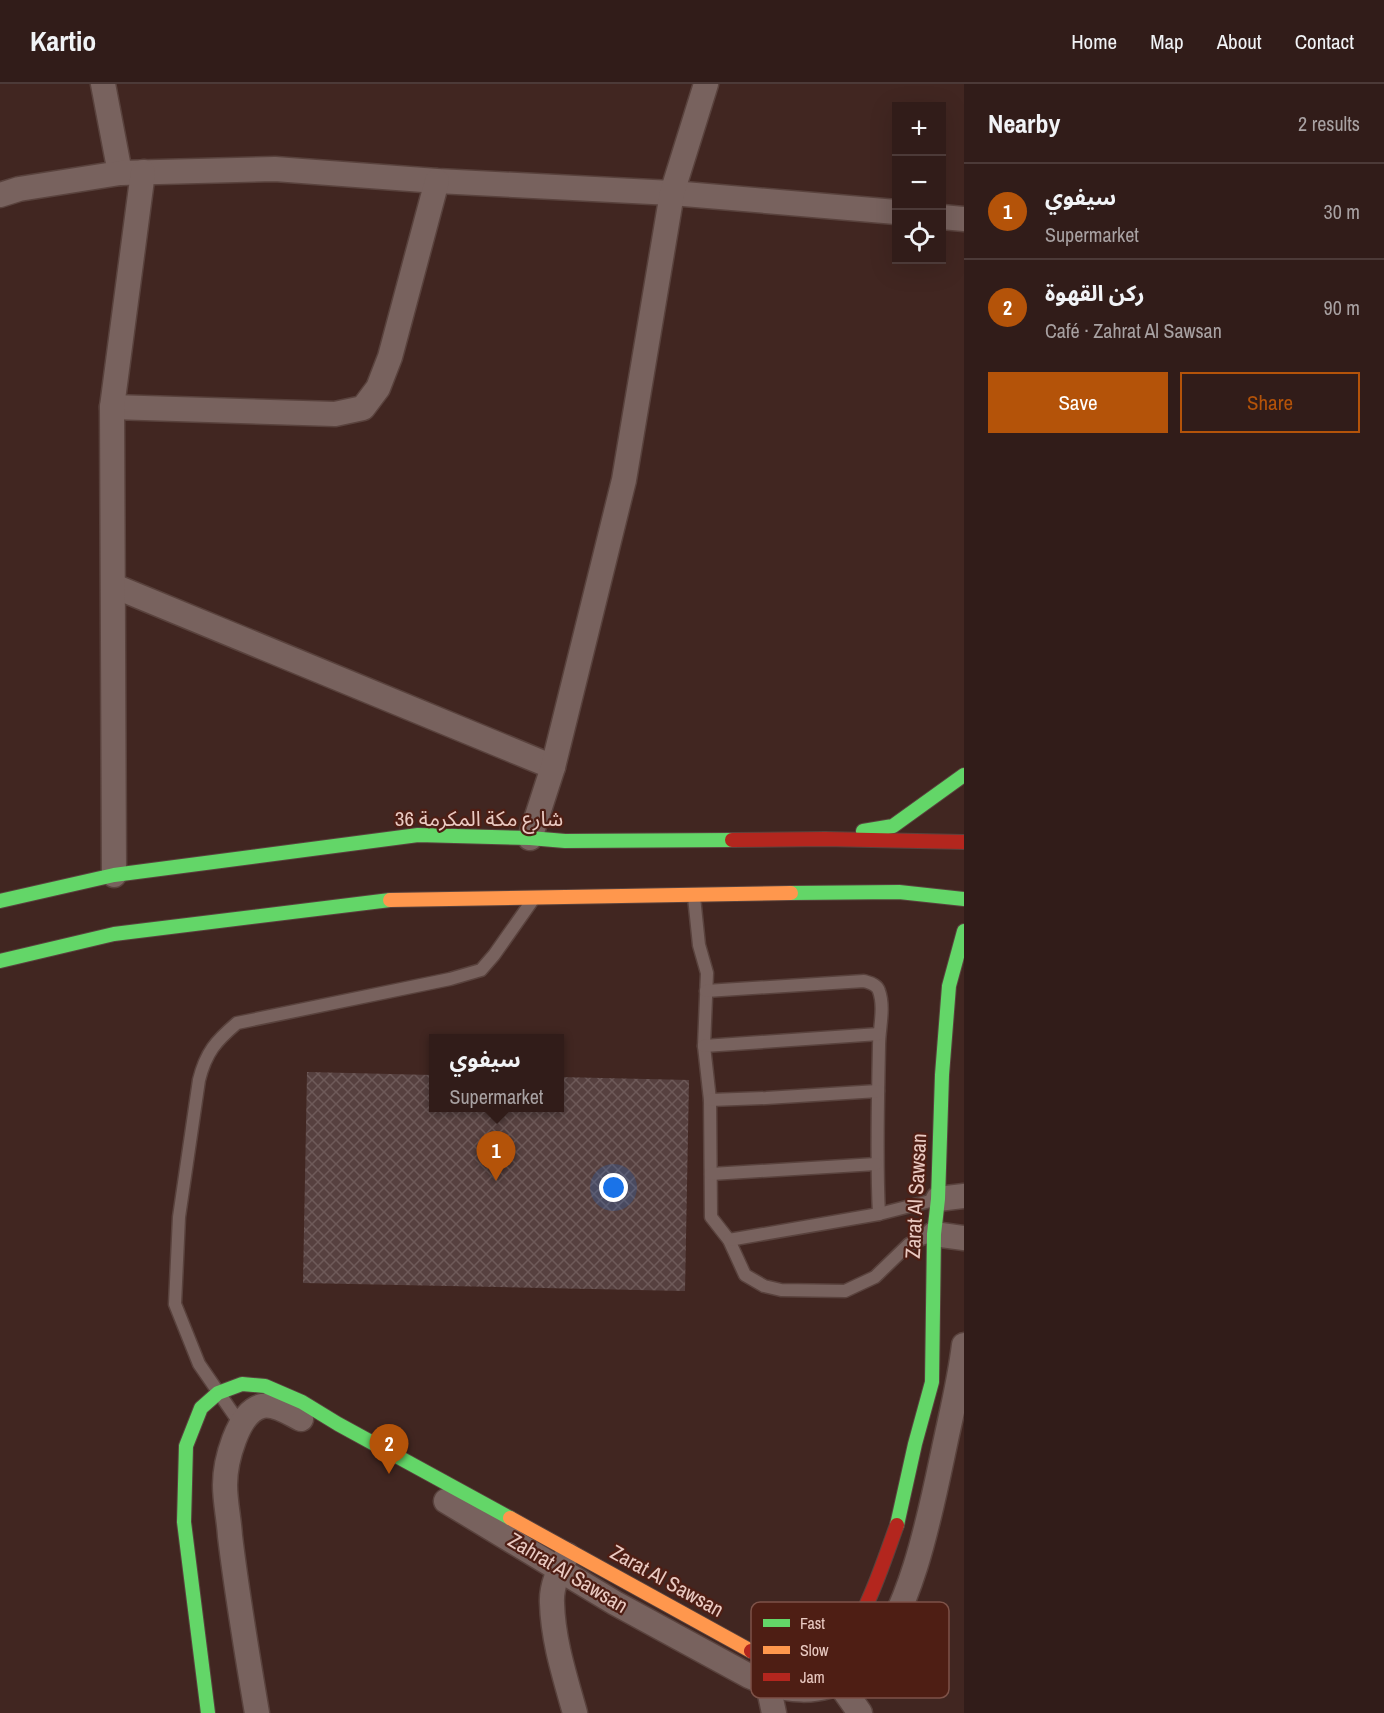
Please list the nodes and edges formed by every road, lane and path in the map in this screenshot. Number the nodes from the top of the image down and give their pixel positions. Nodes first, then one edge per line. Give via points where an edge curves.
1 (103, 84) edge
2 (706, 84) edge
3 (131, 172) junction
4 (436, 181) junction
5 (672, 193) junction
6 (0, 195) edge
7 (892, 212) edge
8 (946, 217) edge
9 (964, 219) edge
10 (112, 407) junction
11 (114, 586) junction
12 (553, 767) junction
13 (964, 775) edge
14 (530, 838) junction
15 (825, 839) junction
16 (964, 842) edge
17 (114, 875) junction
18 (694, 896) junction
19 (534, 898) junction
20 (964, 899) edge
21 (0, 901) edge
22 (964, 931) edge
23 (0, 961) edge
24 (706, 991) junction
25 (879, 1034) junction
26 (704, 1046) junction
27 (878, 1091) junction
28 (710, 1100) junction
29 (876, 1164) junction
30 (711, 1174) junction
31 (964, 1196) edge
32 (938, 1198) junction
33 (879, 1214) junction
34 (934, 1234) junction
35 (964, 1238) edge
36 (729, 1240) junction
37 (964, 1345) edge
38 (218, 1393) junction
39 (241, 1425) junction
40 (565, 1559) junction
41 (867, 1602) edge
42 (903, 1602) edge
43 (751, 1651) edge
44 (751, 1677) edge
45 (771, 1698) edge
46 (850, 1698) edge
47 (208, 1713) edge
48 (257, 1713) edge
49 (575, 1713) edge
50 (774, 1713) edge
51 (860, 1713) edge

1 - 3 street
2 - 5 street
3 - 4 street via 275,169
3 - 6 street
3 - 10 street
4 - 5 street
4 - 10 street via 390,357 378,388 363,408 335,414
5 - 7 street
5 - 12 street via 624,480
8 - 9 street
10 - 11 street
11 - 12 street
11 - 17 street
12 - 14 street
13 - 15 main road via 893,826
14 - 15 main road, شارع مكة المكرمة 36
14 - 17 main road, شارع مكة المكرمة 36 via 418,835
15 - 16 main road, شارع مكة المكرمة 36
17 - 21 main road, شارع مكة المكرمة 36
18 - 19 main road
18 - 20 main road via 900,892
18 - 24 lane via 699,945 707,973
19 - 23 main road via 367,903 114,934
19 - 38 lane via 481,970 237,1023 221,1036 204,1059 179,1217 175,1304 199,1364
22 - 32 main road, Zarat Al Sawsan via 949,986
24 - 25 lane via 864,981 879,990
24 - 26 lane
25 - 26 lane
25 - 27 lane
26 - 28 lane
27 - 28 lane
27 - 29 lane
28 - 30 lane
29 - 30 lane
29 - 33 lane
30 - 36 lane via 711,1217
31 - 32 street
32 - 33 lane
32 - 34 main road, Zarat Al Sawsan
33 - 36 lane
34 - 35 street
34 - 36 lane via 909,1244 875,1277 845,1291 764,1286 745,1275
34 - 41 main road, Zarat Al Sawsan via 932,1382 897,1525
37 - 42 street, Zahrat Al Sawsan via 935,1494
38 - 39 lane
38 - 40 main road, Zarat Al Sawsan via 242,1383 266,1386 302,1402
38 - 47 main road, Zarat Al Sawsan via 201,1408 186,1446 184,1522
39 - 40 street, Zahrat Al Sawsan via 251,1412 275,1406 492,1527
39 - 48 street, Zahrat Al Sawsan via 231,1448 225,1484 235,1582
40 - 43 main road, Zarat Al Sawsan via 626,1584
40 - 44 street, Zahrat Al Sawsan via 615,1603
40 - 49 street via 551,1601 560,1661
45 - 50 street
46 - 51 street

